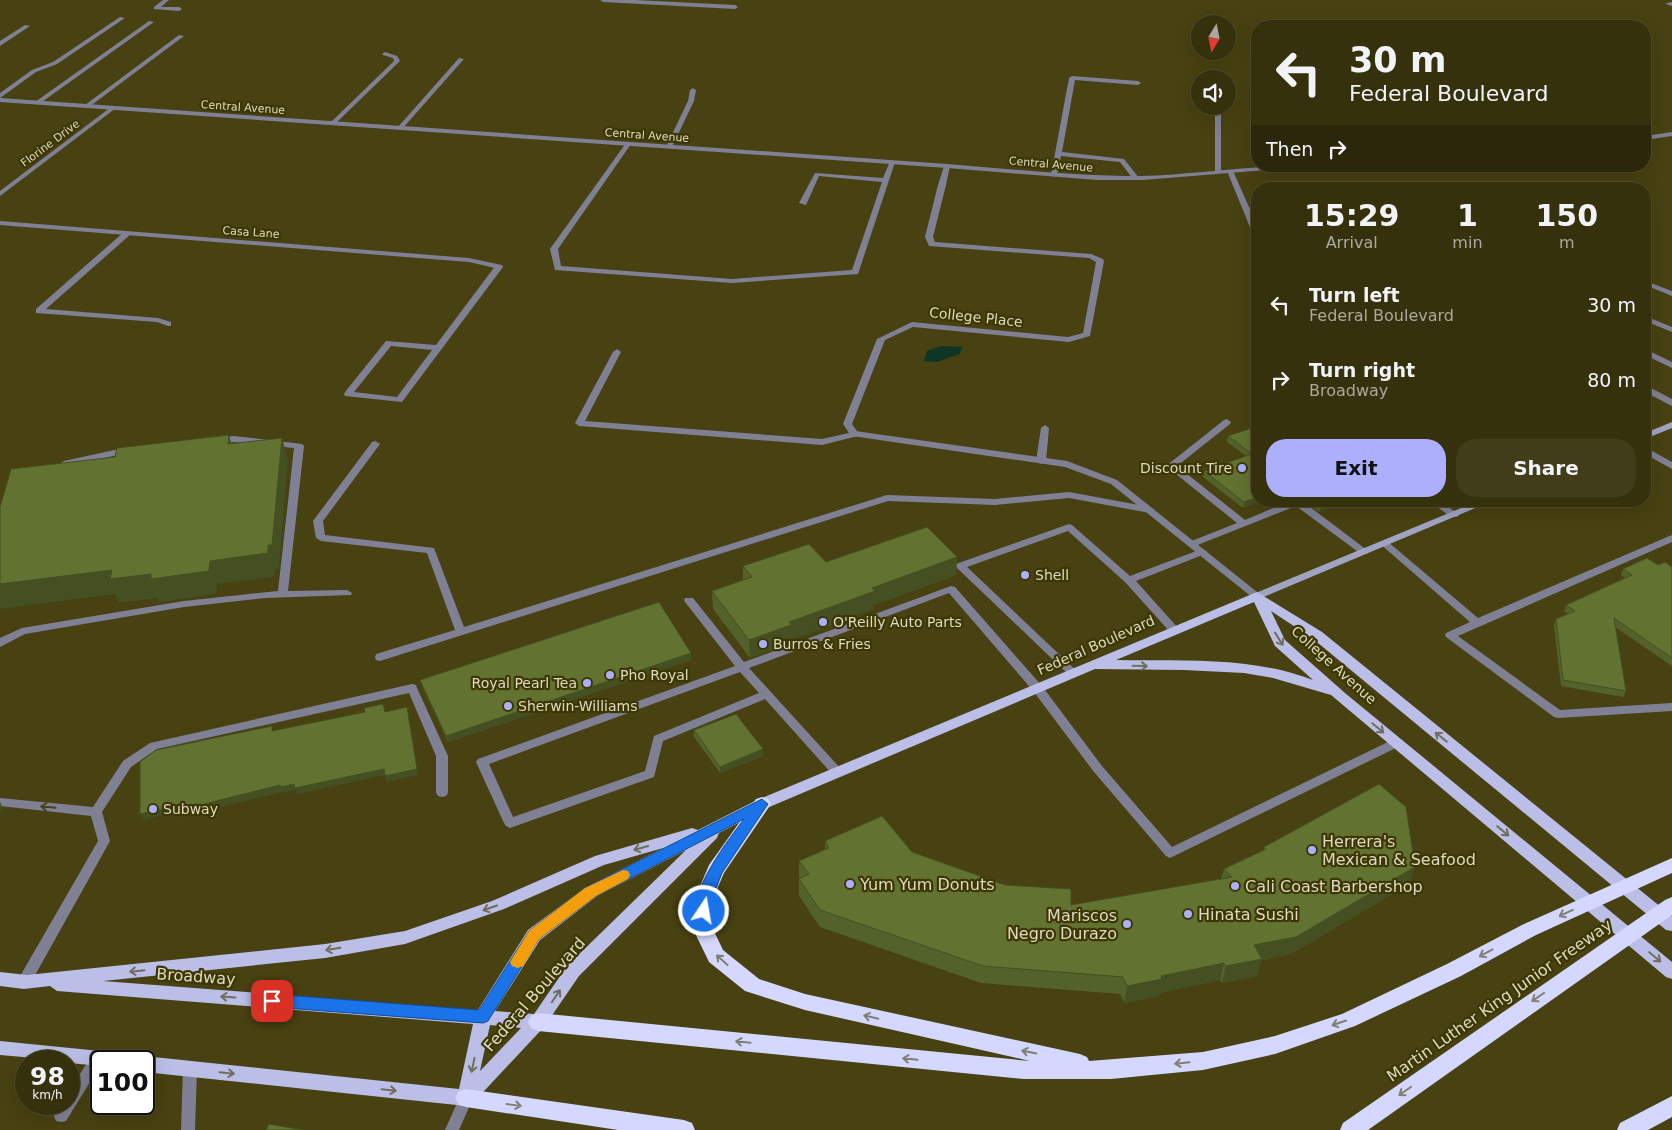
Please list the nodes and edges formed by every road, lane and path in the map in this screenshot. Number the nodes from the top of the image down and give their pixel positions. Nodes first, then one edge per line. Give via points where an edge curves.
1 (166, 0) edge
2 (603, 0) edge
3 (735, 7) dead end
4 (179, 9) dead end
5 (122, 18) dead end
6 (151, 22) dead end
7 (27, 26) dead end
8 (181, 36) dead end
9 (0, 44) edge
10 (385, 54) dead end
11 (461, 59) dead end
12 (1138, 83) dead end
13 (693, 90) dead end
14 (0, 96) edge
15 (0, 100) edge
16 (38, 102) junction
17 (87, 106) junction
18 (113, 108) junction
19 (1218, 115) edge
20 (333, 123) junction
21 (400, 128) junction
22 (1672, 134) edge
23 (1651, 137) edge
24 (628, 144) junction
25 (669, 146) junction
26 (1058, 154) junction
27 (892, 162) junction
28 (947, 166) junction
29 (1251, 169) edge
30 (1230, 171) junction
31 (1218, 172) junction
32 (1054, 175) junction
33 (1135, 178) junction
34 (886, 180) junction
35 (0, 194) edge
36 (803, 203) dead end
37 (1251, 220) edge
38 (0, 224) edge
39 (127, 234) junction
40 (1651, 285) edge
41 (1672, 294) edge
42 (1651, 321) edge
43 (168, 324) dead end
44 (1672, 330) edge
45 (438, 348) junction
46 (617, 352) dead end
47 (1651, 355) edge
48 (1672, 365) edge
49 (1651, 391) edge
50 (1672, 403) edge
51 (1227, 422) dead end
52 (1672, 425) edge
53 (1045, 428) dead end
54 (855, 434) junction
55 (1651, 434) edge
56 (205, 442) edge
57 (375, 444) dead end
58 (139, 449) edge
59 (1651, 454) edge
60 (1041, 461) junction
61 (58, 466) edge
62 (1672, 466) edge
63 (1284, 507) edge
64 (1304, 507) edge
65 (1443, 507) edge
66 (1473, 507) edge
67 (1150, 510) junction
68 (1454, 515) junction
69 (1243, 523) junction
70 (1672, 538) edge
71 (1384, 543) junction
72 (1192, 544) junction
73 (1202, 552) junction
74 (1364, 552) junction
75 (1129, 580) junction
76 (282, 592) junction
77 (346, 593) dead end
78 (1257, 596) junction
79 (689, 600) dead end
80 (1477, 623) junction
81 (1174, 630) junction
82 (461, 632) junction
83 (0, 643) edge
84 (380, 657) dead end
85 (1091, 665) junction
86 (742, 667) junction
87 (1074, 673) junction
88 (1038, 689) junction
89 (767, 694) junction
90 (1340, 696) junction
91 (1672, 706) edge
92 (1396, 743) junction
93 (837, 772) junction
94 (442, 794) dead end
95 (0, 802) edge
96 (762, 804) junction
97 (96, 812) junction
98 (721, 825) junction
99 (1665, 867) edge
100 (1672, 906) edge
101 (1672, 924) edge
102 (1672, 972) edge
103 (0, 979) edge
104 (24, 982) junction
105 (483, 1016) junction
106 (538, 1022) junction
107 (0, 1048) edge
108 (90, 1058) edge
109 (155, 1065) edge
110 (190, 1069) junction
111 (90, 1070) edge
112 (1111, 1070) junction
113 (466, 1098) junction
114 (1672, 1106) edge
115 (61, 1116) dead end
116 (188, 1130) edge
117 (452, 1130) edge
118 (684, 1130) edge
119 (1351, 1130) edge
120 (1628, 1130) edge

1 - 4 street via 156,8
2 - 3 street
5 - 14 street via 55,63 34,71
6 - 16 street
7 - 9 street
8 - 17 street
10 - 20 street via 397,61
11 - 21 street
12 - 26 street via 1072,78
13 - 25 street
15 - 16 street, Central Avenue
16 - 17 street, Central Avenue
17 - 18 street, Central Avenue
18 - 20 street, Central Avenue
18 - 35 street, Florine Drive
19 - 31 street
20 - 21 street, Central Avenue
21 - 24 street, Central Avenue
22 - 23 street
24 - 25 street, Central Avenue
24 - 34 street via 554,250 558,268 732,281 855,272
25 - 27 street, Central Avenue
26 - 32 street
26 - 33 street via 1122,160
27 - 28 street, Central Avenue
27 - 34 street
28 - 32 street, Central Avenue
28 - 54 street, College Place via 929,237 932,244 1091,256 1100,262 1087,334 1069,340 912,324 881,339 847,424
29 - 30 street, Central Avenue
30 - 31 street, Central Avenue
30 - 37 street
31 - 33 street, Central Avenue
32 - 33 street, Central Avenue
34 - 36 street via 817,174
38 - 39 street, Casa Lane
39 - 43 street via 39,311 158,320
39 - 45 street, Casa Lane via 469,260 499,267
40 - 41 street
42 - 44 street
45 - 45 street via 399,400 348,394 389,343
46 - 54 street via 579,423 822,442
47 - 48 street
49 - 50 street
51 - 69 street via 1171,466
52 - 55 main road
53 - 60 street
54 - 60 street
56 - 76 street via 234,439 299,446
57 - 82 street via 318,521 321,538 431,550
58 - 61 street
59 - 62 street
60 - 67 street via 1067,464 1114,482
63 - 69 street
64 - 74 street
65 - 68 street
66 - 68 main road, Federal Boulevard
67 - 72 street
67 - 82 street via 1069,495 995,502 887,498
68 - 71 main road, Federal Boulevard
69 - 72 street
70 - 80 street
71 - 74 main road, Federal Boulevard
71 - 80 street
72 - 73 street
73 - 75 street
73 - 78 street
74 - 78 main road, Federal Boulevard
75 - 81 street
75 - 87 street via 1069,527 960,566
76 - 77 street
76 - 83 street via 191,603 22,631
78 - 81 main road, Federal Boulevard
78 -> 90 main road, College Avenue via 1280,643
101 -> 78 main road, College Avenue via 1317,635
79 - 86 street
80 - 91 street via 1450,635 1558,714
81 - 85 main road, Federal Boulevard
82 - 84 street
85 - 87 main road, Federal Boulevard
85 -> 90 main road via 1251,669 1302,679
86 - 88 street via 950,589
86 - 89 street
86 - 89 street via 482,762 510,823 650,774 658,739
87 - 88 main road, Federal Boulevard
88 - 92 street via 1098,769 1170,852
88 - 93 main road, Federal Boulevard
89 - 93 street
90 -> 92 main road, College Avenue
92 -> 102 main road, College Avenue
93 - 96 main road, Federal Boulevard
94 - 97 street via 442,756 412,688 154,746 127,764
97 -> 95 street
96 - 98 main road, Federal Boulevard
112 -> 96 highway via 805,1002 752,985 716,956 702,927 705,896 716,870
97 - 104 street via 104,841
98 -> 104 main road via 600,860 498,905 405,937 325,951
98 - 105 main road, Federal Boulevard via 590,892 534,935
106 -> 98 main road, Federal Boulevard via 573,971
99 -> 112 highway via 1348,1020 1275,1045 1203,1061
100 -> 119 highway, Martin Luther King Junior Freeway
103 - 104 main road, Broadway
105 -> 104 main road, Broadway
105 - 106 main road, Broadway
105 -> 113 main road, Federal Boulevard
112 -> 106 highway via 1024,1070
106 - 113 main road, Federal Boulevard
107 - 108 main road
109 - 110 main road
110 -> 113 main road
110 - 116 street
111 - 115 street
113 - 117 street
113 -> 118 highway
114 - 120 highway

